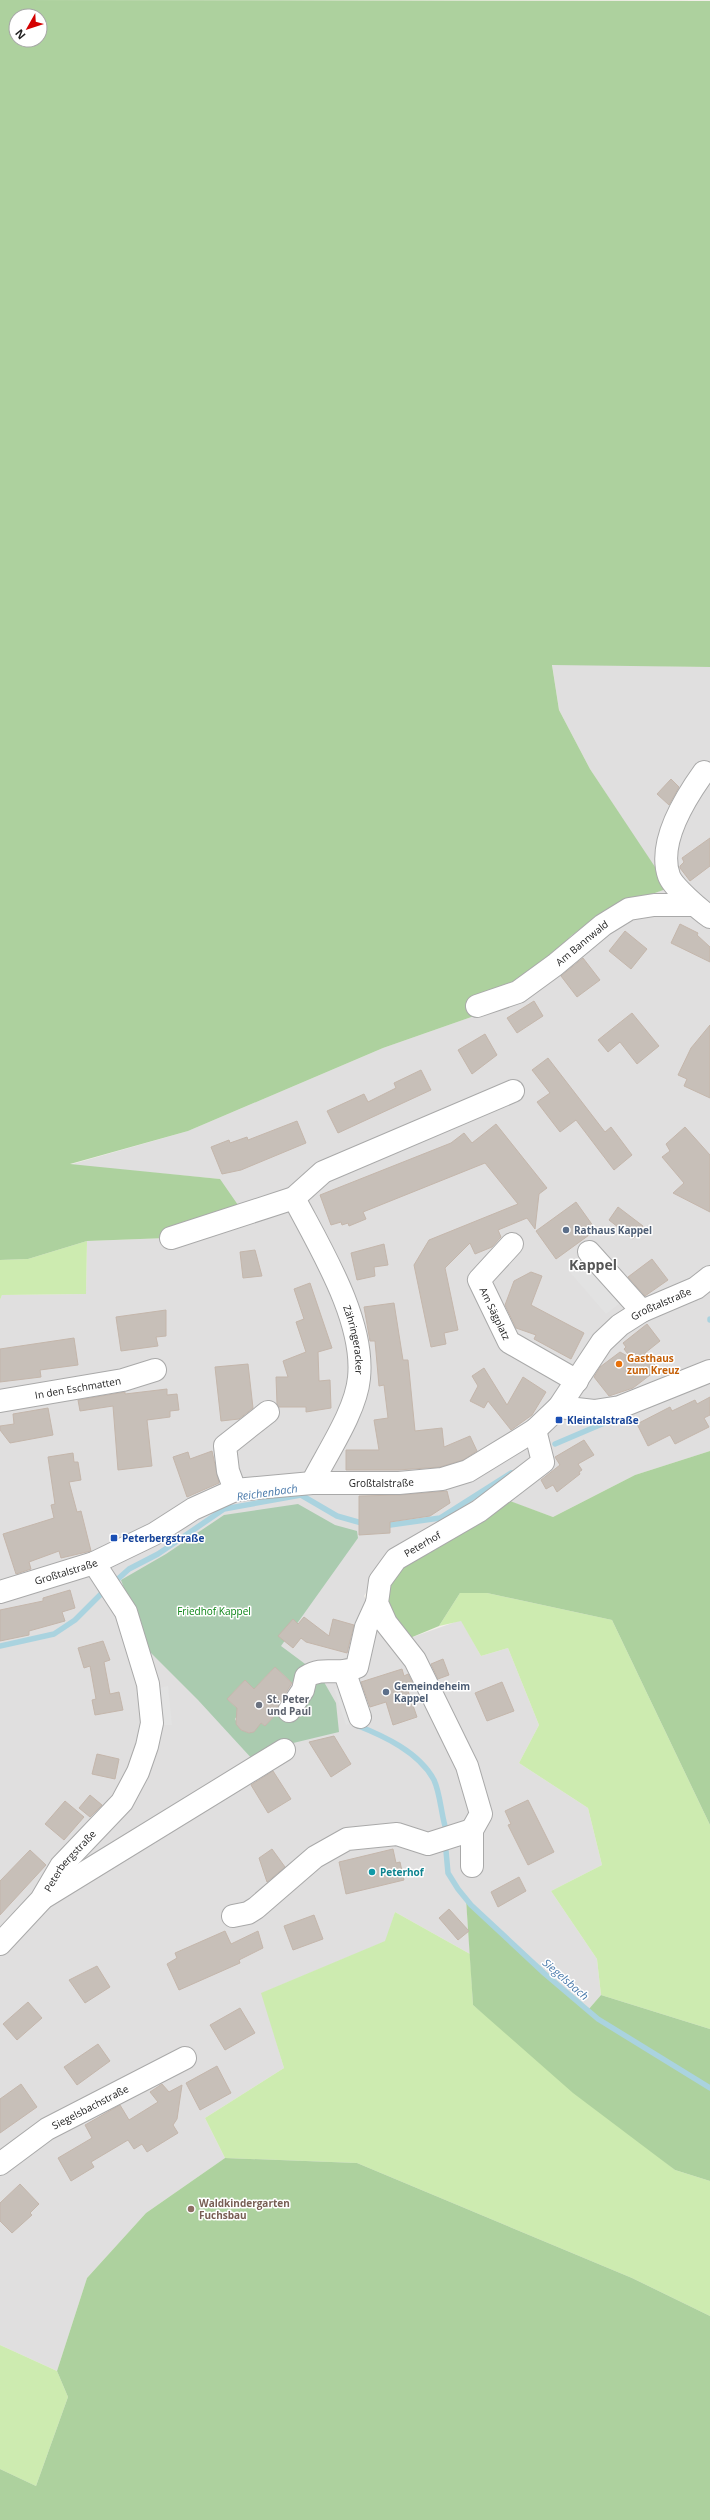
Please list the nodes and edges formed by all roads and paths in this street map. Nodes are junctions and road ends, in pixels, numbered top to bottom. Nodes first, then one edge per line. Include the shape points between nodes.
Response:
1 (704, 772) dead end
2 (702, 911) edge
3 (477, 1006) dead end
4 (513, 1091) dead end
5 (294, 1198) junction
6 (171, 1238) dead end
7 (512, 1244) dead end
8 (590, 1252) dead end
9 (710, 1277) edge
10 (642, 1311) junction
11 (155, 1370) dead end
12 (710, 1371) edge
13 (577, 1380) junction
14 (0, 1401) edge
15 (559, 1408) junction
16 (268, 1412) dead end
17 (538, 1441) junction
18 (312, 1483) junction
19 (235, 1490) junction
20 (104, 1577) junction
21 (0, 1592) edge
22 (377, 1603) junction
23 (345, 1673) junction
24 (289, 1711) dead end
25 (360, 1717) dead end
26 (284, 1750) dead end
27 (472, 1830) junction
28 (472, 1866) dead end
29 (41, 1900) junction
30 (233, 1916) dead end
31 (0, 1944) edge
32 (185, 2058) dead end
33 (0, 2164) edge

1 - 2 street, Am Bannwald via 691,790 672,826 667,859 669,877
2 - 3 street, Am Bannwald via 654,905 629,909 604,925 518,992
4 - 5 street via 324,1172
5 - 6 street
5 - 18 street, Zähringeracker via 335,1277 359,1344 360,1378 355,1396
7 - 13 street, Am Sägplatz via 479,1280 505,1335 509,1342
8 - 10 street
9 - 10 street, Großtalstraße via 696,1288
10 - 13 street, Großtalstraße via 620,1325 602,1342
11 - 14 street, In den Eschmatten via 123,1380
12 - 15 street via 620,1407 594,1411
13 - 15 street, Großtalstraße
15 - 17 street, Großtalstraße
16 - 19 street via 225,1446 228,1471
17 - 18 street, Großtalstraße via 468,1471 442,1478 399,1483
17 - 22 street, Peterhof via 543,1462 479,1511 396,1559 380,1581
18 - 19 street, Großtalstraße
19 - 20 street, Großtalstraße via 193,1509 154,1534
20 - 21 street, Großtalstraße
20 - 29 street, Peterbergstraße via 126,1612 148,1684 152,1723 138,1772 122,1802 61,1866
22 - 23 street via 366,1627 357,1666
22 - 27 street via 386,1623 415,1660 467,1766 481,1814
23 - 24 street via 313,1672 306,1677 303,1690
23 - 25 street
26 - 29 street, Peterbergstraße
27 - 28 street
27 - 30 street via 428,1844 397,1834 347,1839 315,1857 256,1908 248,1913
29 - 31 street, Peterbergstraße
32 - 33 street, Siegelsbachstraße via 47,2129

